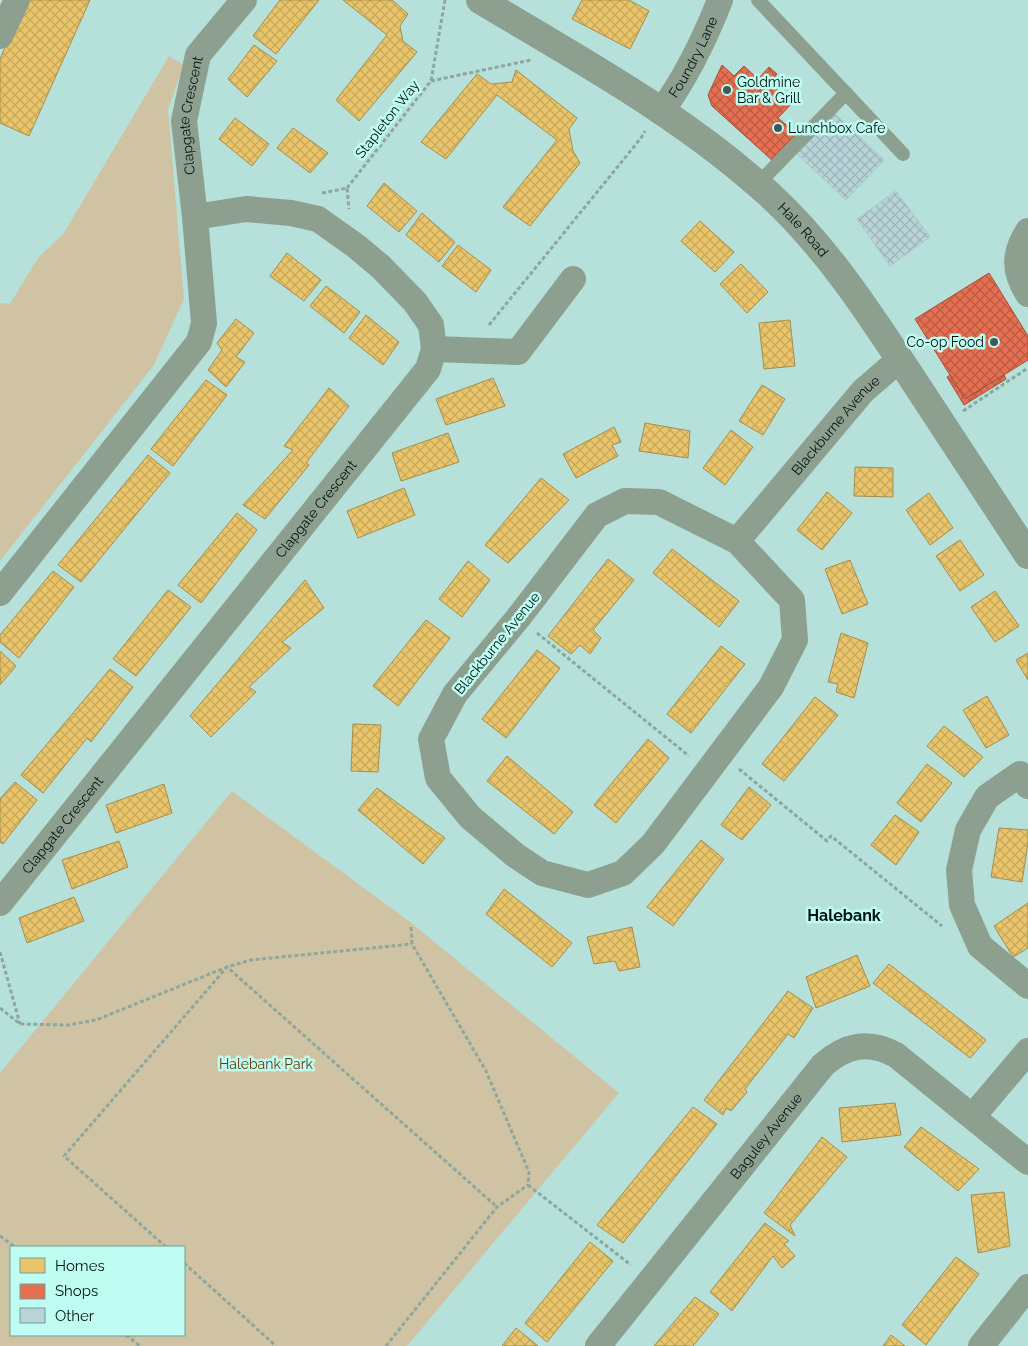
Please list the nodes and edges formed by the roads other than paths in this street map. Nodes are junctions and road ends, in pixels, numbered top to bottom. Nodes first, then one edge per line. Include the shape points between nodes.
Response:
1 (17, 0) edge
2 (244, 0) edge
3 (480, 0) edge
4 (720, 0) edge
5 (758, 0) edge
6 (0, 36) edge
7 (846, 93) junction
8 (659, 110) junction
9 (903, 154) dead end
10 (758, 184) junction
11 (196, 217) junction
12 (1028, 232) edge
13 (573, 279) dead end
14 (1028, 294) edge
15 (434, 349) junction
16 (900, 359) junction
17 (737, 541) junction
18 (1028, 555) edge
19 (0, 593) edge
20 (1028, 786) edge
21 (0, 903) edge
22 (1028, 986) edge
23 (1028, 1051) edge
24 (973, 1116) junction
25 (1028, 1162) edge
26 (1028, 1287) edge
27 (598, 1346) edge
28 (981, 1346) edge

1 - 6 street
2 - 11 street, Clapgate Crescent via 198,55 184,122
3 - 8 street, Hale Road
4 - 8 street, Foundry Lane via 681,84
5 - 7 lane
7 - 9 lane
7 - 10 lane
8 - 10 street, Hale Road via 702,139
10 - 16 street, Hale Road via 828,256
11 - 15 street, Clapgate Crescent via 246,209 318,219 381,267 416,302 431,325
11 - 19 street, Clapgate Crescent via 204,323 199,342
12 - 14 street via 1016,265 1017,274
13 - 15 street via 518,352
15 - 21 street, Clapgate Crescent via 428,369
16 - 17 street, Blackburne Avenue via 862,391
16 - 18 street, Hale Road
17 - 17 street, Blackburne Avenue via 792,600 796,640 771,687 653,844 623,873 588,884 542,873 470,817 438,778 431,739 455,694 597,515 625,501 659,502
20 - 22 street via 1020,774 987,797 968,830 959,870 962,904 980,946
23 - 24 street
24 - 25 street, Baguley Avenue
24 - 27 street, Baguley Avenue via 884,1049 871,1046 845,1050 834,1056 823,1065
26 - 28 street

